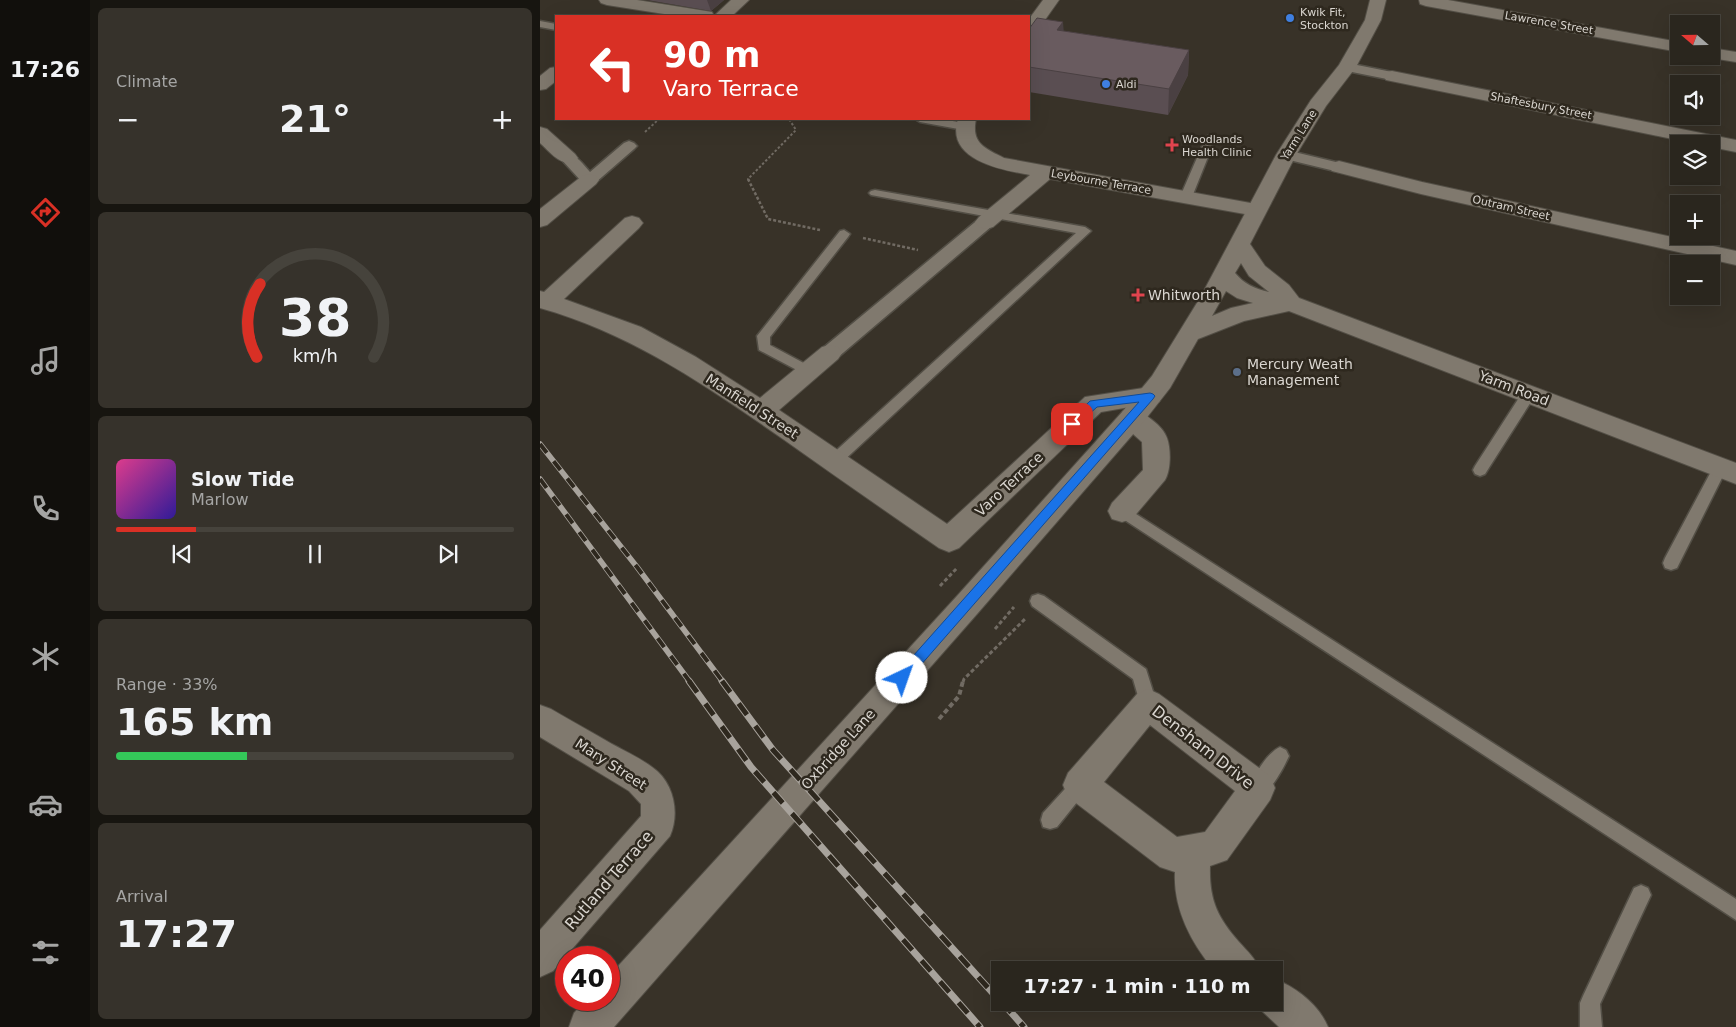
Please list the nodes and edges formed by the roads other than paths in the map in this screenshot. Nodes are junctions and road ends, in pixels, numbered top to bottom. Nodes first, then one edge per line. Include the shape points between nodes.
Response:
1 (607, 0) edge
2 (741, 0) edge
3 (1051, 0) edge
4 (1378, 0) edge
5 (1423, 0) edge
6 (700, 15) edge
7 (723, 15) edge
8 (540, 24) edge
9 (555, 27) edge
10 (1030, 29) edge
11 (1670, 45) edge
12 (1720, 55) edge
13 (1736, 58) edge
14 (540, 65) edge
15 (1347, 67) junction
16 (555, 68) edge
17 (555, 73) edge
18 (1392, 76) joint
19 (540, 84) edge
20 (931, 120) edge
21 (965, 123) edge
22 (540, 133) edge
23 (1211, 137) dead end
24 (629, 146) dead end
25 (1736, 146) edge
26 (1286, 155) junction
27 (568, 158) joint
28 (1339, 166) joint
29 (1046, 172) junction
30 (589, 180) junction
31 (875, 193) dead end
32 (1186, 197) junction
33 (1256, 210) junction
34 (990, 219) junction
35 (540, 220) edge
36 (632, 223) dead end
37 (844, 234) road end
38 (1239, 243) junction
39 (1736, 258) edge
40 (1224, 274) junction
41 (543, 301) edge
42 (1291, 303) junction
43 (1191, 333) junction
44 (830, 353) joint
45 (808, 371) junction
46 (1529, 394) junction
47 (1141, 407) junction
48 (761, 411) junction
49 (834, 461) junction
50 (1480, 470) dead end
51 (1728, 471) edge
52 (1122, 511) joint
53 (949, 540) joint
54 (1671, 563) dead end
55 (1035, 606) road end
56 (1148, 704) junction
57 (540, 720) edge
58 (1280, 756) dead end
59 (1080, 785) junction
60 (1258, 788) junction
61 (1050, 820) dead end
62 (658, 824) joint
63 (1194, 851) junction
64 (1641, 895) dead end
65 (1736, 910) edge
66 (540, 958) edge
67 (1232, 961) edge
68 (1283, 1005) edge
69 (588, 1027) edge
70 (1309, 1027) edge
71 (1591, 1027) edge

1 - 6 street
2 - 7 street
3 - 10 street
4 - 15 street, Yarm Lane via 1373,20
5 - 11 street, Lawrence Street
8 - 9 lane
12 - 13 street
14 - 16 street
15 - 18 street, Shaftesbury Street
15 - 26 street, Yarm Lane via 1318,104
17 - 19 street
18 - 25 street, Shaftesbury Street
20 - 21 lane
21 - 29 street, Leybourne Terrace via 967,141 978,153 998,162
22 - 27 street
23 - 32 lane
24 - 30 street
26 - 28 street, Outram Street
26 - 33 street, Yarm Lane
27 - 30 street
28 - 39 street, Outram Street via 1421,188
29 - 32 street, Leybourne Terrace
29 - 34 street
30 - 35 street
31 - 34 lane
32 - 33 street, Leybourne Terrace
33 - 38 street, Yarm Lane
34 - 44 street
34 - 49 lane via 1085,231
36 - 41 street
37 - 45 lane via 763,336 764,346
38 - 40 street, Yarm Lane
38 - 42 street, Yarm Road via 1257,271 1281,290
40 - 42 street, Yarm Road via 1232,286 1250,296
40 - 43 street, Oxbridge Lane
41 - 48 street, Manfield Street via 632,333 687,363
42 - 43 street via 1238,314
42 - 46 street, Yarm Road
43 - 47 street, Oxbridge Lane via 1161,382
44 - 45 street
45 - 48 street
46 - 50 lane
46 - 51 street, Yarm Road
47 - 52 street via 1155,439 1156,473
47 - 53 street, Varo Terrace via 1094,404
47 - 69 street, Oxbridge Lane
48 - 49 street, Manfield Street
49 - 53 street, Manfield Street
51 - 54 lane
52 - 65 lane
55 - 56 lane via 1140,674
56 - 59 street, Densham Drive
56 - 60 street, Densham Drive
57 - 62 street, Mary Street via 641,779 654,792 659,810
58 - 60 lane
59 - 61 lane
59 - 63 street, Densham Drive via 1172,855
60 - 63 street, Densham Drive via 1215,848
62 - 66 street, Rutland Terrace
63 - 67 street via 1193,895 1206,930
64 - 71 lane via 1590,1003
68 - 70 street

